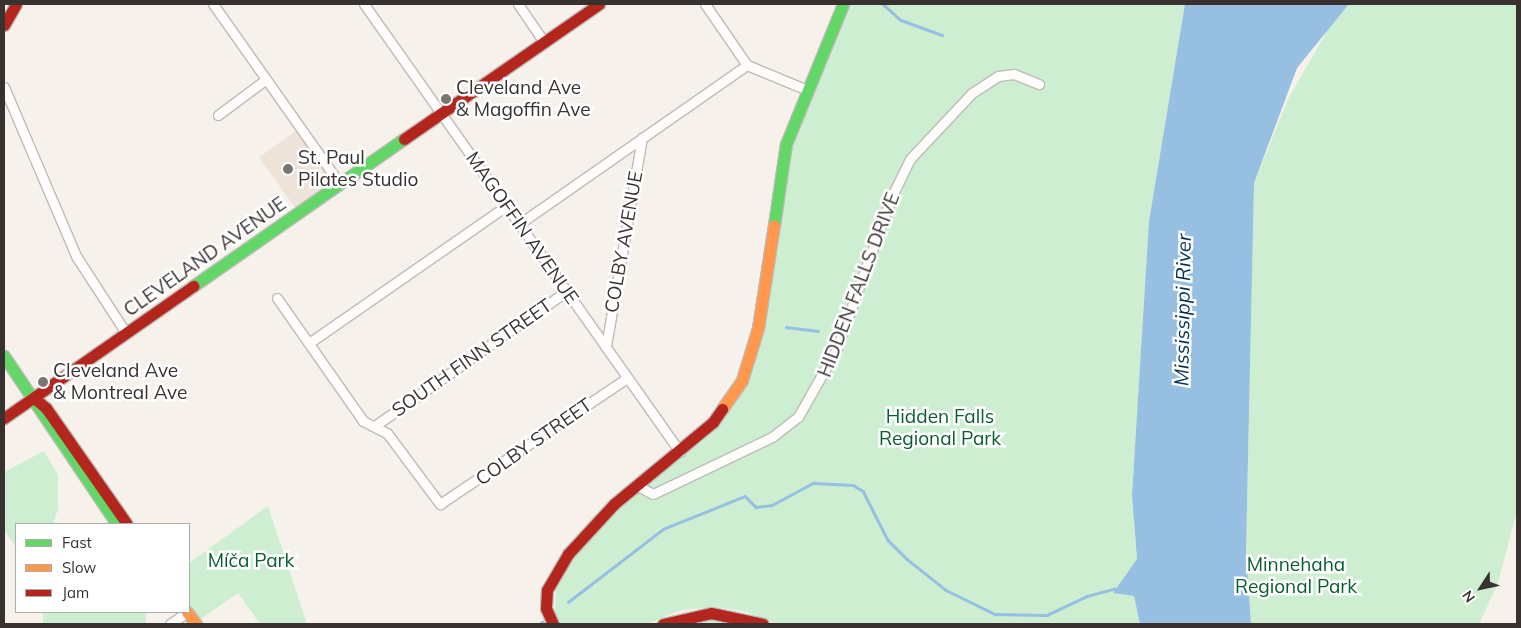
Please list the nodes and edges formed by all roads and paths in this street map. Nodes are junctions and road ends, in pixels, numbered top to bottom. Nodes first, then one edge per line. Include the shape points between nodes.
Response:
1 (16, 4) edge
2 (212, 4) edge
3 (364, 4) edge
4 (518, 4) edge
5 (599, 4) edge
6 (705, 4) edge
7 (843, 4) edge
8 (4, 25) edge
9 (544, 42) junction
10 (747, 65) junction
11 (265, 80) junction
12 (1039, 84) dead end
13 (4, 87) edge
14 (805, 89) junction
15 (441, 114) junction
16 (218, 115) dead end
17 (642, 138) junction
18 (340, 184) junction
19 (506, 206) junction
20 (519, 224) junction
21 (567, 292) junction
22 (278, 298) dead end
23 (126, 333) junction
24 (309, 343) junction
25 (606, 346) junction
26 (4, 356) edge
27 (627, 378) junction
28 (33, 397) junction
29 (4, 418) edge
30 (376, 425) junction
31 (680, 452) junction
32 (636, 485) junction
33 (116, 523) edge
34 (126, 523) edge
35 (184, 615) edge
36 (170, 624) edge
37 (196, 624) edge
38 (553, 624) edge
39 (663, 624) edge
40 (763, 624) edge

1 - 8 street
2 - 11 street
3 - 15 street, MAGOFFIN AVENUE
4 - 9 street
5 - 9 street, CLEVELAND AVENUE
6 - 10 street
7 - 14 street
9 - 15 street, CLEVELAND AVENUE
10 - 14 street
10 - 17 street
11 - 16 street
11 - 18 street
12 - 32 street, HIDDEN FALLS DRIVE via 1014,74 998,76 972,93 910,159 891,198 837,348 798,417 772,437 652,494
13 - 23 street via 76,256
14 - 31 street via 781,166 753,352 725,408
15 - 18 street, CLEVELAND AVENUE
15 - 19 street, MAGOFFIN AVENUE
17 - 20 street
17 - 25 street, COLBY AVENUE
18 - 23 street, CLEVELAND AVENUE
19 - 20 street, MAGOFFIN AVENUE
19 - 24 street
20 - 21 street, MAGOFFIN AVENUE
21 - 25 street, MAGOFFIN AVENUE
21 - 30 street, SOUTH FINN STREET
22 - 24 street
23 - 28 street, CLEVELAND AVENUE
24 - 30 street via 363,421
25 - 27 street, MAGOFFIN AVENUE
26 - 28 street
27 - 30 street, COLBY STREET via 440,504 387,433
27 - 31 street, MAGOFFIN AVENUE
28 - 29 street, CLEVELAND AVENUE
28 - 33 street via 40,414
28 - 34 street via 46,408
31 - 32 street
32 - 38 street via 593,526 549,581 546,608
35 - 36 street
35 - 37 street
39 - 40 street via 711,613

